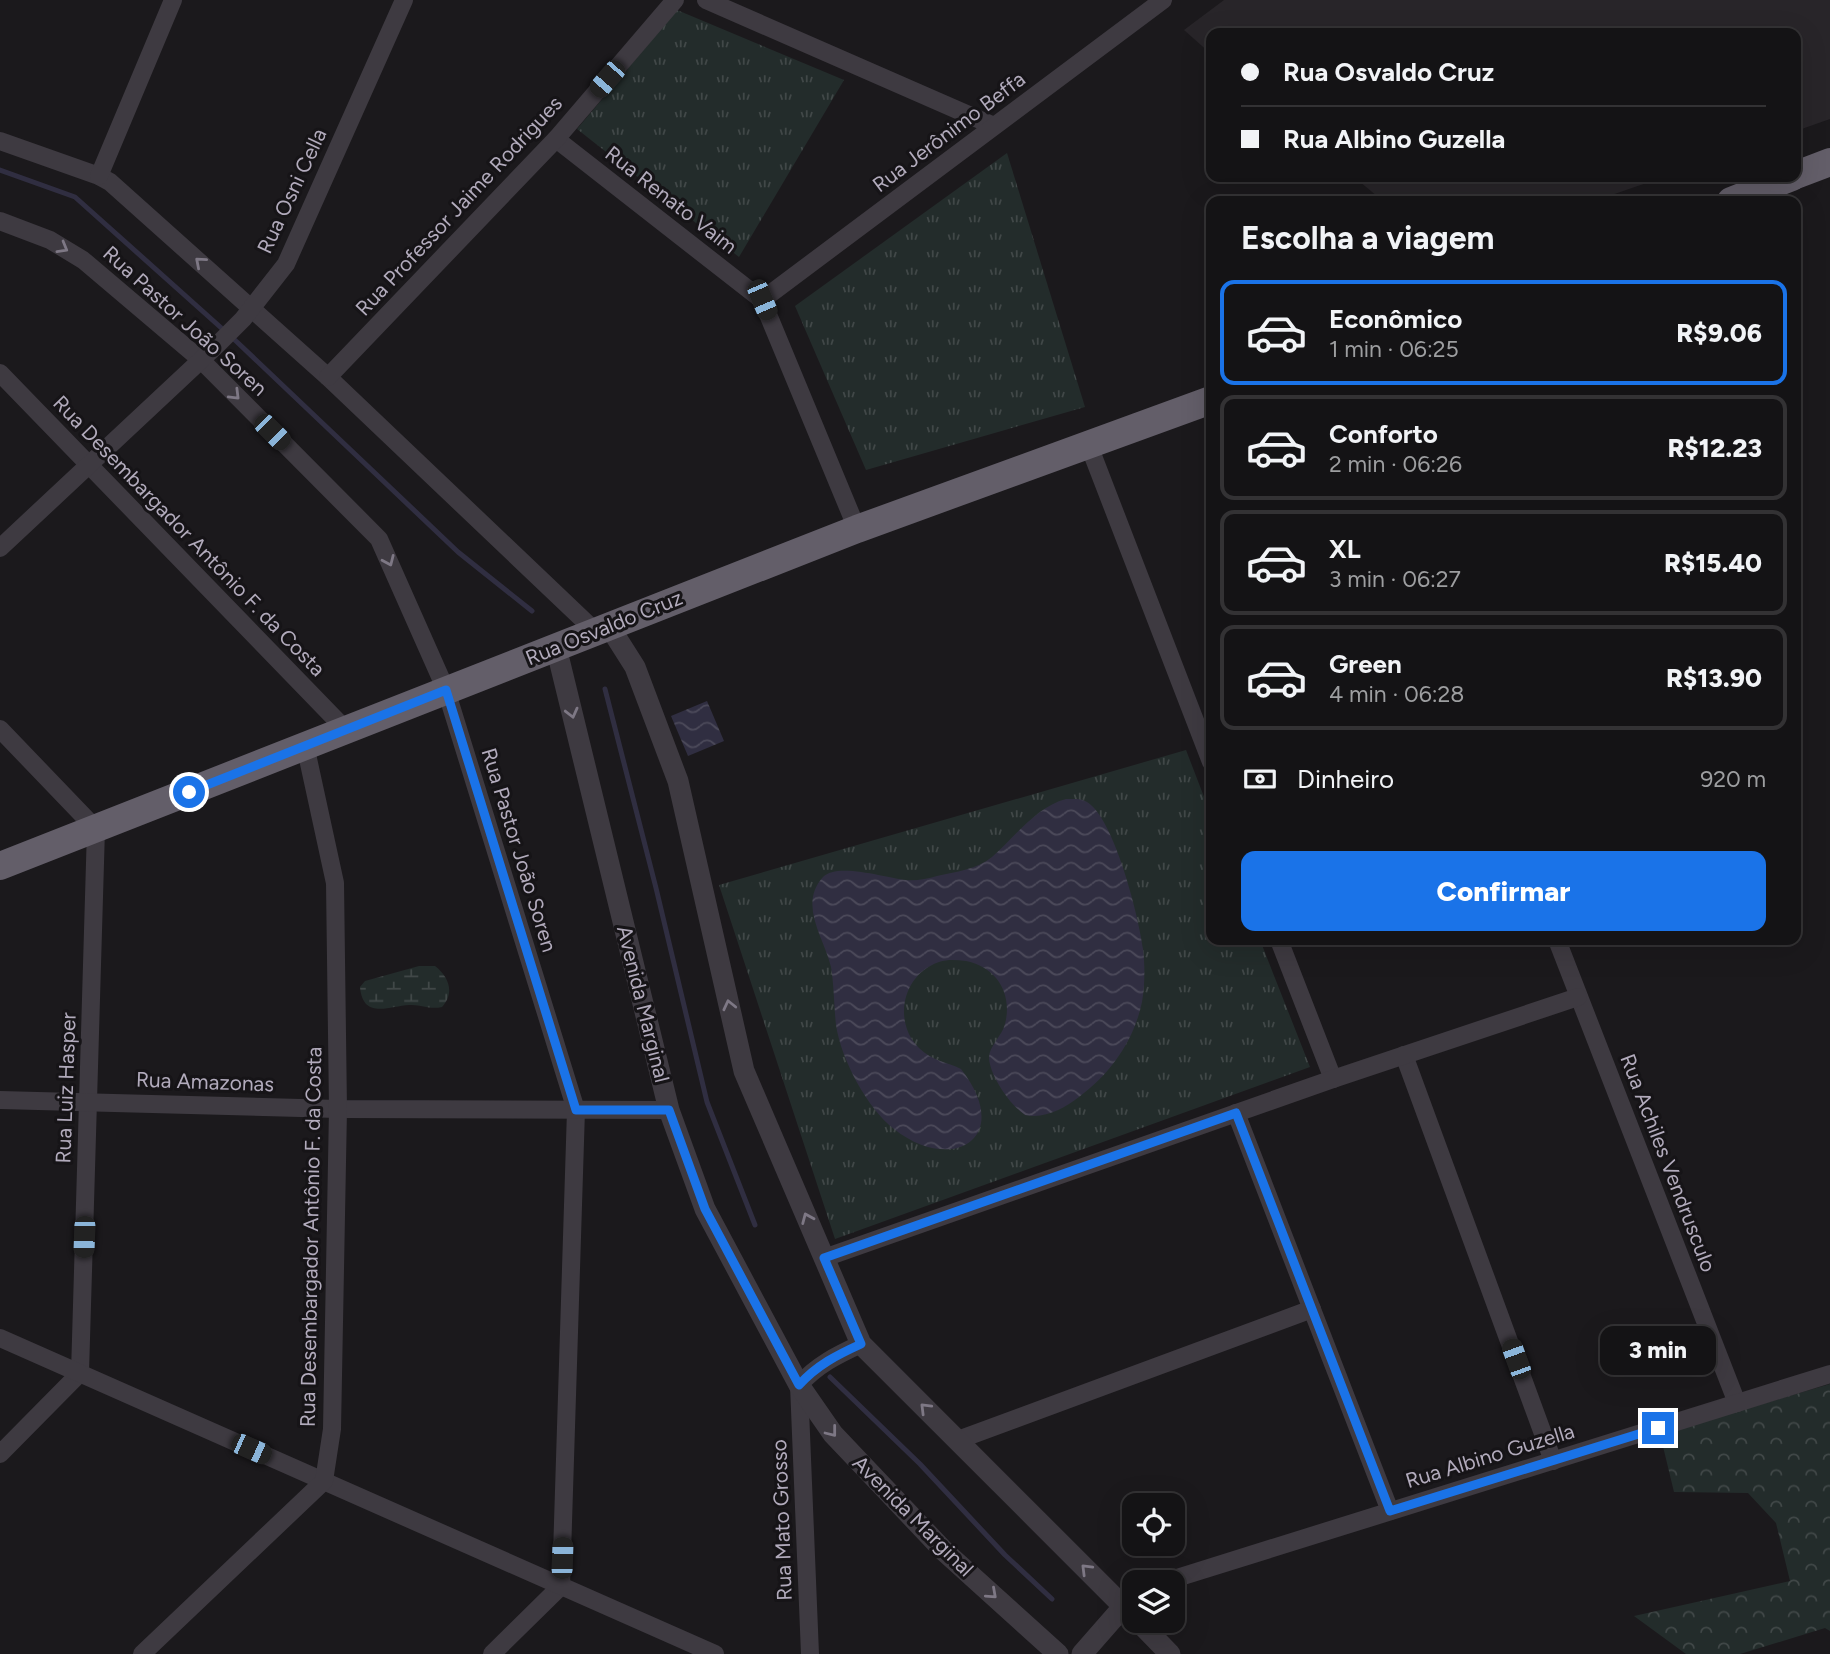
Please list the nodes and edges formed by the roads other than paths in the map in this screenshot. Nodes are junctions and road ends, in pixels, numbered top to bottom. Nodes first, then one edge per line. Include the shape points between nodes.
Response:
1 (173, 0) edge
2 (404, 0) edge
3 (676, 0) edge
4 (706, 0) edge
5 (1157, 1) edge
6 (994, 126) junction
7 (555, 139) junction
8 (0, 141) edge
9 (1828, 169) edge
10 (1801, 175) edge
11 (99, 176) junction
12 (1779, 182) edge
13 (1744, 196) edge
14 (0, 221) edge
15 (762, 300) junction
16 (247, 313) junction
17 (201, 360) junction
18 (0, 373) edge
19 (328, 377) junction
20 (1206, 402) edge
21 (1088, 443) junction
22 (88, 466) junction
23 (857, 529) junction
24 (0, 548) edge
25 (602, 629) junction
26 (556, 647) junction
27 (446, 690) junction
28 (0, 729) edge
29 (345, 729) junction
30 (305, 745) junction
31 (1206, 749) edge
32 (96, 829) junction
33 (0, 866) edge
34 (1281, 945) edge
35 (1559, 945) edge
36 (1578, 996) junction
37 (1404, 1055) junction
38 (1333, 1079) junction
39 (0, 1100) edge
40 (88, 1101) junction
41 (338, 1109) junction
42 (576, 1110) junction
43 (669, 1110) junction
44 (1236, 1113) junction
45 (824, 1258) junction
46 (1312, 1309) junction
47 (0, 1338) edge
48 (861, 1344) junction
49 (80, 1373) junction
50 (1830, 1374) edge
51 (799, 1385) junction
52 (1737, 1403) junction
53 (958, 1440) junction
54 (0, 1454) edge
55 (1553, 1461) junction
56 (324, 1481) junction
57 (1390, 1511) junction
58 (1185, 1575) edge
59 (561, 1586) junction
60 (1122, 1600) edge
61 (1122, 1619) edge
62 (1152, 1633) edge
63 (142, 1654) edge
64 (492, 1654) edge
65 (715, 1654) edge
66 (810, 1654) edge
67 (1058, 1654) edge
68 (1082, 1654) edge
69 (1170, 1654) edge

1 - 11 street
2 - 16 street, Rua Osni Cella via 286,264
3 - 7 street, Rua Professor Jaime Rodrigues
4 - 6 street
5 - 6 street, Rua Jerônimo Beffa
6 - 15 street, Rua Jerônimo Beffa
7 - 15 street, Rua Renato Vaim
7 - 19 street, Rua Professor Jaime Rodrigues
8 - 11 street
9 - 10 highway
16 -> 11 street
12 - 13 highway
14 -> 17 street, Rua Pastor João Soren via 50,240 83,260
15 - 23 street, Rua Renato Vaim
16 - 17 street, Rua Osni Cella
16 - 19 street
17 - 22 street, Rua Osni Cella
17 -> 27 street, Rua Pastor João Soren via 379,539
18 - 22 street, Rua Desembargador Antônio F. da Costa
19 - 25 street
20 - 21 highway, Rua Osvaldo Cruz
21 - 23 highway, Rua Osvaldo Cruz
21 - 31 street
22 - 24 street, Rua Osni Cella
22 - 29 street, Rua Desembargador Antônio F. da Costa
23 - 25 highway, Rua Osvaldo Cruz
25 - 26 highway, Rua Osvaldo Cruz
45 -> 25 street via 744,1071 678,781 635,667
26 - 27 highway, Rua Osvaldo Cruz
26 -> 43 street, Avenida Marginal
27 - 29 highway, Rua Osvaldo Cruz
27 - 42 street, Rua Pastor João Soren
28 - 32 street
29 - 30 highway, Rua Osvaldo Cruz
30 - 32 highway, Rua Osvaldo Cruz
30 - 41 street, Rua Desembargador Antônio F. da Costa via 335,883
32 - 33 highway, Rua Osvaldo Cruz
32 - 40 street, Rua Luiz Hasper
34 - 38 street
35 - 36 street, Rua Achiles Vendrusculo
36 - 37 street
36 - 52 street, Rua Achiles Vendrusculo
37 - 38 street
37 - 55 street
38 - 44 street
39 - 40 street, Rua Amazonas
40 - 41 street, Rua Amazonas
40 - 49 street, Rua Luiz Hasper
41 - 42 street, Rua Amazonas
41 - 56 street, Rua Desembargador Antônio F. da Costa via 332,1429
42 - 43 street, Rua Amazonas
42 - 59 street, Rua Pastor João Soren
43 - 51 street, Avenida Marginal via 705,1209
44 - 45 street
44 - 46 street
45 - 48 street
46 - 53 street
46 - 57 street
47 - 49 street
48 - 51 street via 812,1370
53 -> 48 street
49 - 54 street
49 - 56 street
50 - 52 street, Rua Albino Guzella
51 - 66 street, Rua Mato Grosso
51 -> 67 street, Avenida Marginal via 833,1434 944,1551
52 - 55 street, Rua Albino Guzella
60 -> 53 street
55 - 57 street, Rua Albino Guzella
56 - 59 street
56 - 63 street
57 - 58 street, Rua Albino Guzella
59 - 64 street
59 - 65 street
61 - 68 street
62 - 69 street

